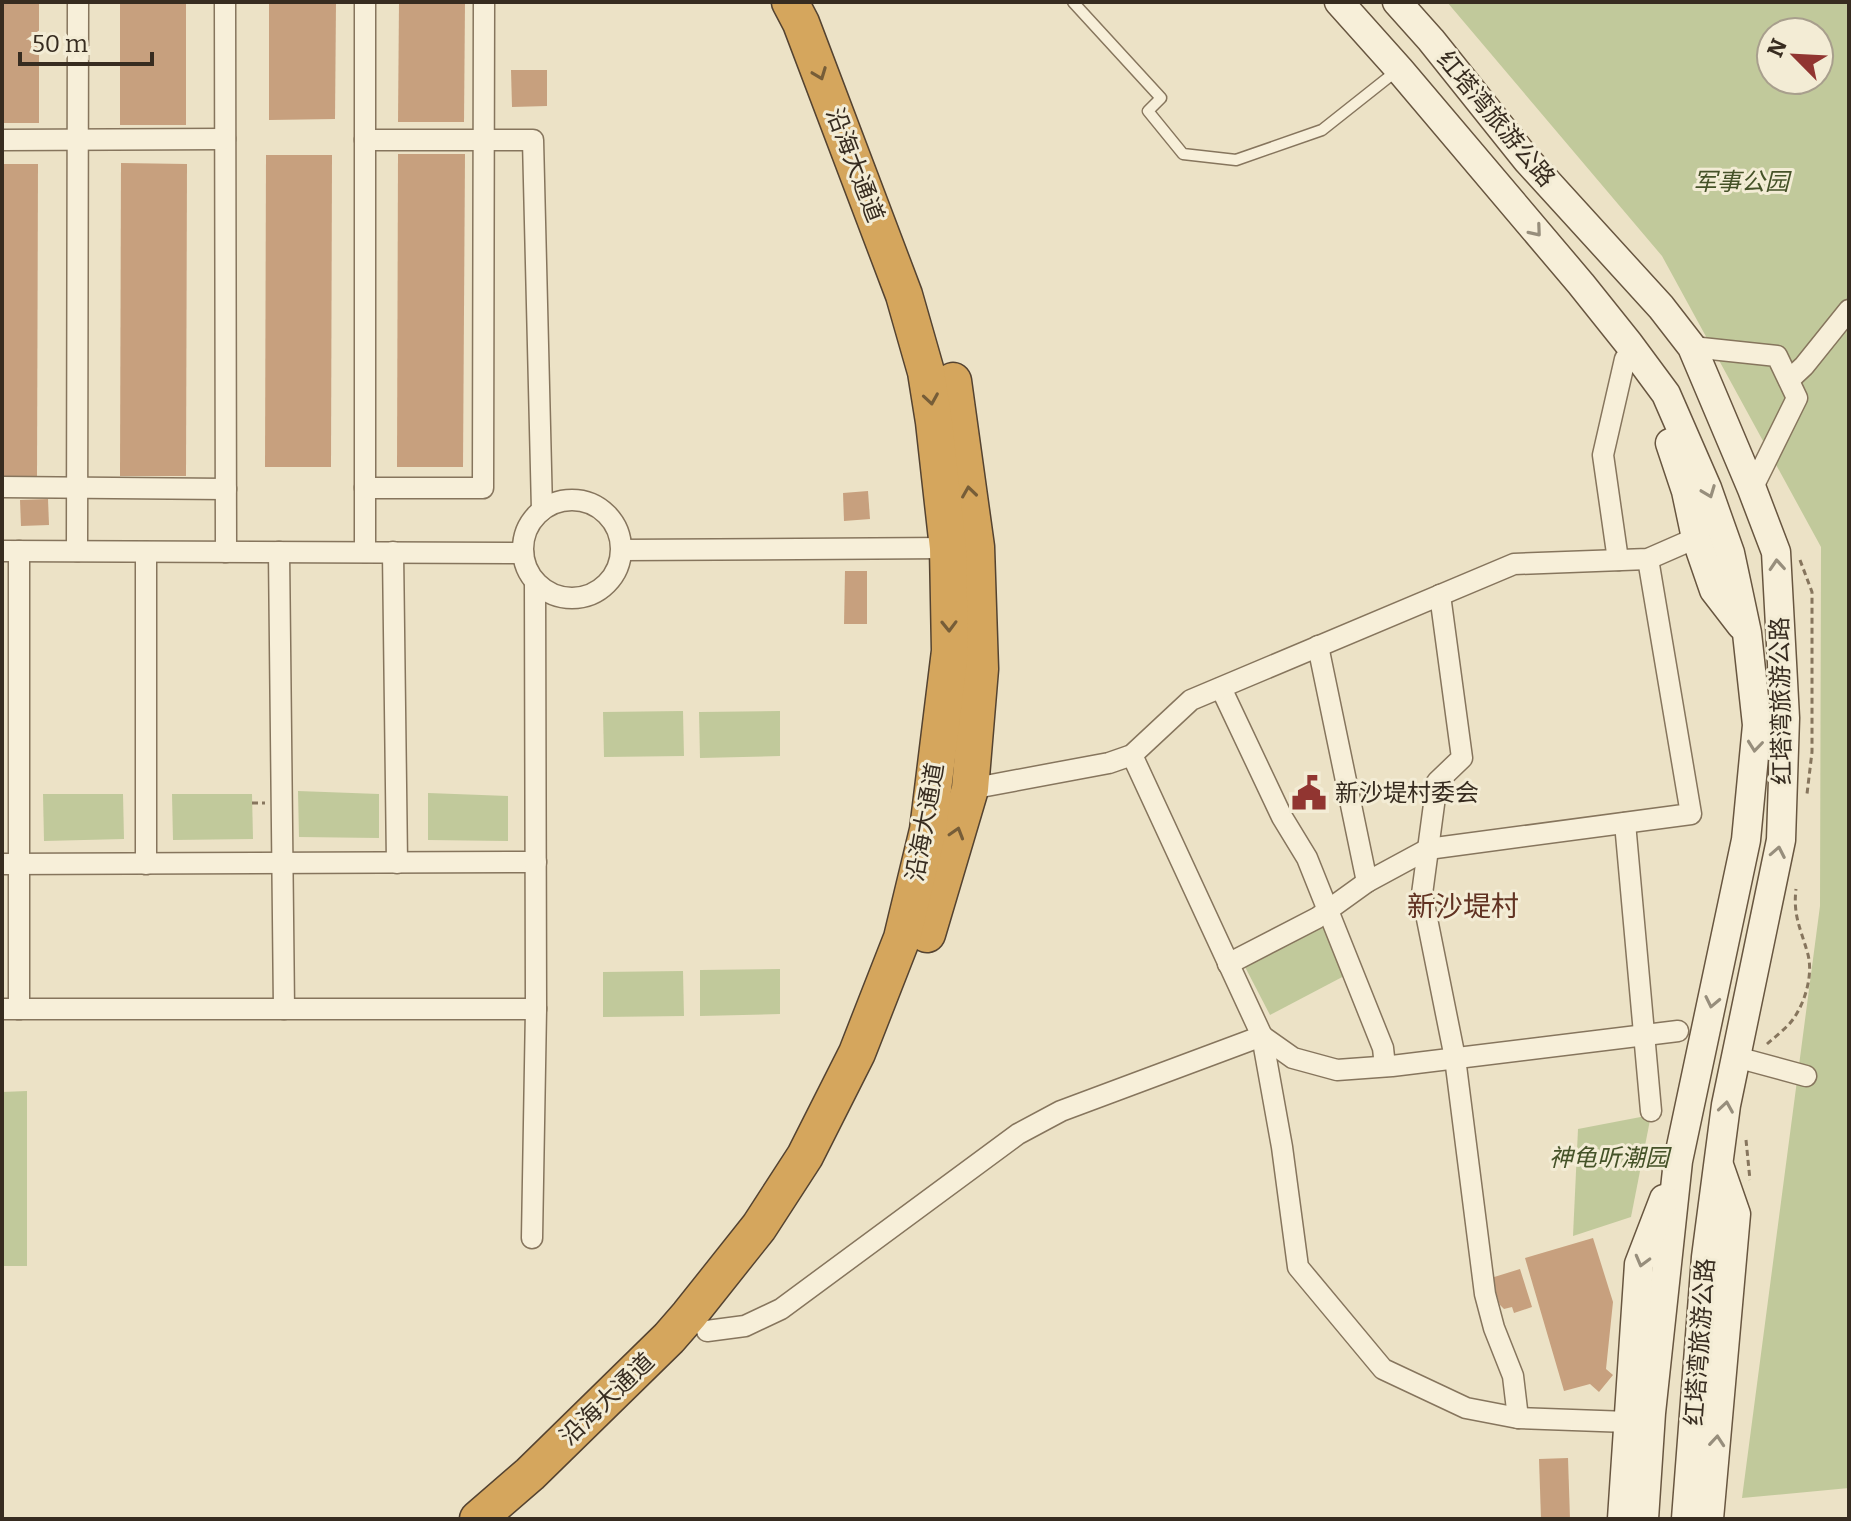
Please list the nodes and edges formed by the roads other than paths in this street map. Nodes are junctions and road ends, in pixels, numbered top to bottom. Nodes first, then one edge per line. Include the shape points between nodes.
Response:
1 (78, 2) edge
2 (225, 2) edge
3 (365, 2) edge
4 (484, 2) edge
5 (790, 2) edge
6 (818, 2) edge
7 (1073, 2) edge
8 (1339, 2) edge
9 (1397, 2) edge
10 (1431, 40) junction
11 (1399, 69) junction
12 (225, 139) junction
13 (2, 140) edge
14 (77, 140) junction
15 (365, 140) junction
16 (484, 140) junction
17 (1527, 160) junction
18 (1581, 284) junction
19 (1849, 310) edge
20 (1692, 347) junction
21 (1625, 359) junction
22 (1789, 380) junction
23 (1738, 458) junction
24 (2, 487) edge
25 (77, 488) junction
26 (365, 488) junction
27 (226, 489) junction
28 (1752, 489) junction
29 (542, 510) junction
30 (1696, 538) junction
31 (962, 547) junction
32 (622, 550) junction
33 (10, 551) edge
34 (77, 551) junction
35 (146, 552) junction
36 (226, 552) junction
37 (279, 552) junction
38 (365, 552) junction
39 (393, 552) junction
40 (523, 553) junction
41 (1648, 559) junction
42 (1618, 560) junction
43 (535, 582) junction
44 (1440, 595) junction
45 (1747, 633) junction
46 (1318, 646) junction
47 (1221, 688) junction
48 (1132, 755) junction
49 (970, 789) junction
50 (1625, 823) junction
51 (1428, 849) junction
52 (536, 862) junction
53 (283, 863) junction
54 (397, 863) junction
55 (10, 864) edge
56 (146, 864) junction
57 (1367, 882) junction
58 (927, 888) junction
59 (1328, 909) junction
60 (1228, 964) junction
61 (10, 1009) edge
62 (284, 1009) junction
63 (536, 1009) junction
64 (1678, 1031) dead end
65 (1262, 1036) junction
66 (1644, 1036) junction
67 (1736, 1057) junction
68 (1455, 1058) junction
69 (1385, 1066) junction
70 (1806, 1076) dead end
71 (1651, 1111) dead end
72 (1678, 1161) junction
73 (1718, 1162) junction
74 (532, 1238) dead end
75 (707, 1331) junction
76 (1518, 1418) junction
77 (1628, 1422) junction
78 (478, 1519) edge
79 (510, 1519) edge
80 (1622, 1519) edge
81 (1644, 1519) edge
82 (1686, 1519) edge
83 (1709, 1519) edge

1 - 14 street
2 - 12 street
3 - 15 street
4 - 16 street
5 -> 31 highway, 沿海大通道 via 904,295
31 -> 6 highway, 沿海大通道 via 951,369 894,198
7 - 11 lane via 1161,98 1148,111 1183,154 1236,160 1322,130
8 - 11 main road
9 - 10 main road, 红塔湾旅游公路
10 - 11 main road
10 - 17 main road, 红塔湾旅游公路
11 - 17 main road via 1521,199 1533,197 1537,187
11 -> 18 main road
12 - 14 street
12 - 27 street
13 - 14 street
14 - 25 street
15 - 16 street
15 - 26 street
16 - 26 street via 483,488
16 - 29 street via 533,140
17 - 20 main road, 红塔湾旅游公路
18 - 21 main road via 1592,313
18 - 23 main road via 1591,261 1612,269 1685,371 1722,445
18 -> 45 main road via 1666,394 1730,553
19 - 22 street
20 - 22 street via 1777,356
20 - 23 main road, 红塔湾旅游公路
21 - 30 main road via 1657,405
21 - 42 street via 1603,455
22 - 28 street via 1797,398
23 - 28 main road, 红塔湾旅游公路
24 - 25 street
25 - 27 street
25 - 34 street
26 - 38 street
27 - 36 street
67 -> 28 main road, 红塔湾旅游公路 via 1781,840 1785,718 1776,552
29 - 32 street via 571,500 587,502 612,520
29 - 40 street via 531,522
30 - 41 street
30 - 45 main road via 1714,590
31 - 32 street
31 - 49 highway, 沿海大通道 via 980,669
31 -> 58 highway, 沿海大通道 via 928,830
32 - 43 street via 610,581 581,598 549,593
33 - 34 street
33 - 55 street
34 - 35 street
35 - 36 street
35 - 56 street
36 - 37 street
37 - 38 street
37 - 53 street
38 - 39 street
39 - 40 street
39 - 54 street
40 - 43 street
41 - 42 street
41 - 50 street via 1691,814
42 - 44 street via 1514,564
43 - 52 street
44 - 46 street
44 - 51 street via 1462,758 1437,782
45 -> 72 main road via 1757,725 1746,840
46 - 47 street
46 - 57 street
47 - 48 street via 1191,700
47 - 59 street
48 - 49 street
48 - 60 street
58 -> 49 highway, 沿海大通道
50 - 51 street
50 - 66 street
51 - 57 street
51 - 68 street via 1422,894
52 - 54 street
52 - 63 street
53 - 54 street
53 - 56 street
53 - 62 street
55 - 56 street
55 - 61 street
57 - 59 street
58 - 75 highway, 沿海大通道 via 923,947 873,1067 822,1168
58 - 78 highway, 沿海大通道 via 857,1053 805,1156 759,1227 669,1338
59 - 60 street
59 - 69 street via 1383,1048
60 - 65 street
61 - 62 street
62 - 63 street
63 - 74 street
64 - 66 street
65 - 69 street via 1293,1058 1337,1070
65 - 75 street via 1061,1111 1018,1134 781,1309 745,1326
65 - 76 street via 1298,1267 1383,1369 1466,1408
66 - 68 street
66 - 71 street
67 - 70 street
73 -> 67 main road, 红塔湾旅游公路
68 - 69 street
68 - 76 street via 1485,1294 1513,1376
72 -> 77 main road via 1639,1264
72 - 81 main road
73 - 82 main road, 红塔湾旅游公路
83 -> 73 main road via 1736,1214
75 - 79 highway, 沿海大通道
76 - 77 street
77 - 80 main road

